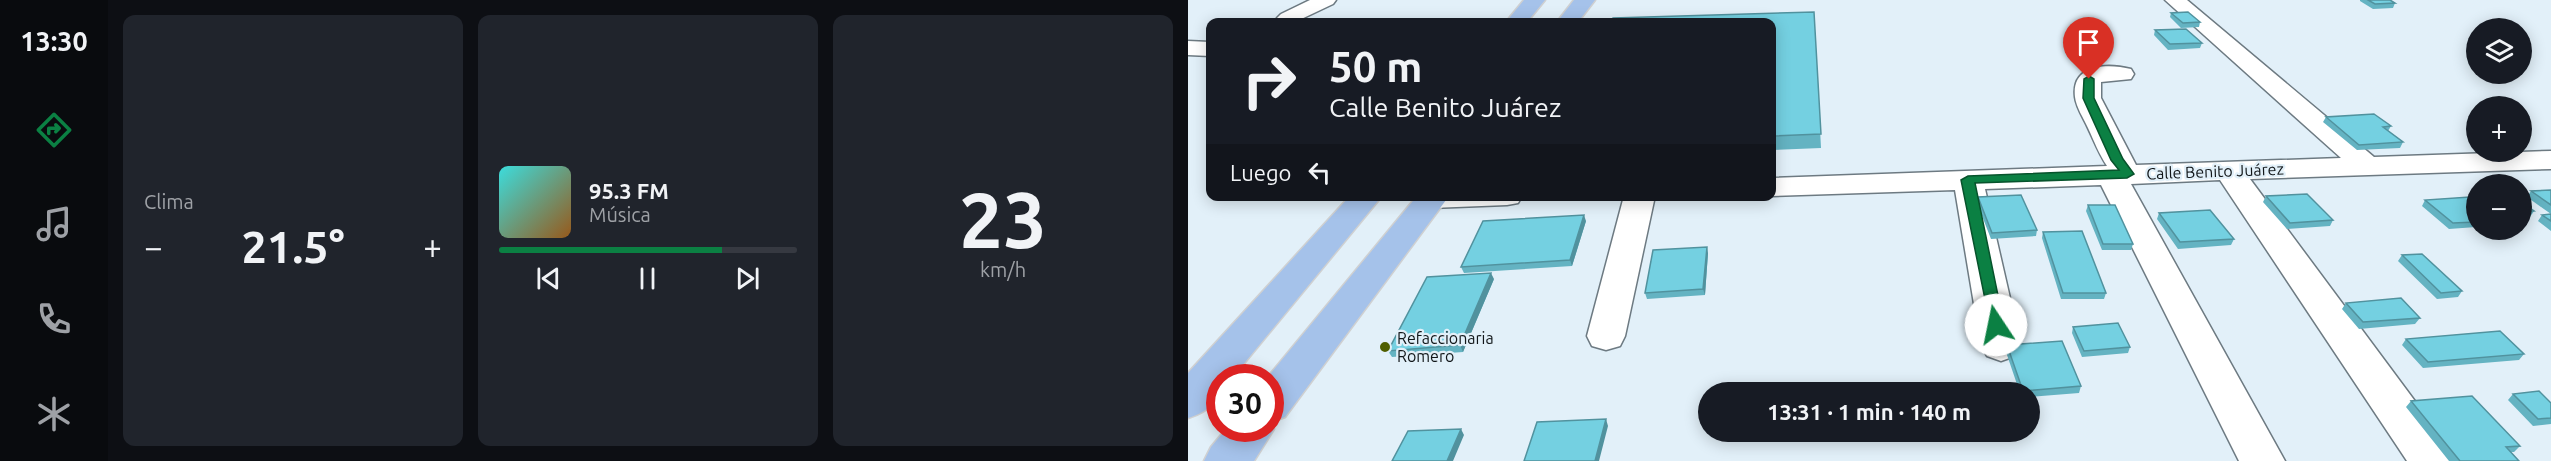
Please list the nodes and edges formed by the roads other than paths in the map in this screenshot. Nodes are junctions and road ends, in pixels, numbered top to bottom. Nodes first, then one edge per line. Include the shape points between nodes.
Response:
1 (1326, 0) edge
2 (1535, 0) edge
3 (1584, 0) edge
4 (2175, 0) edge
5 (1288, 18) dead end
6 (1519, 18) edge
7 (1570, 18) edge
8 (1188, 48) edge
9 (1206, 49) edge
10 (2122, 74) dead end
11 (2551, 160) edge
12 (2367, 166) junction
13 (2229, 171) junction
14 (2119, 174) junction
15 (1968, 180) junction
16 (1776, 187) edge
17 (1363, 201) edge
18 (1430, 201) edge
19 (1639, 201) edge
20 (1606, 336) dead end
21 (2001, 346) dead end
22 (1284, 387) edge
23 (1188, 401) edge
24 (1242, 442) edge
25 (1227, 461) edge
26 (2262, 461) edge
27 (2433, 461) edge

1 - 5 street
2 - 6 main road
3 - 7 main road
4 - 12 street
8 - 9 street
10 - 14 street via 2089,79 2088,98 2117,160
11 - 12 street, Calle Benito Juárez
12 - 13 street, Calle Benito Juárez
13 - 14 street, Calle Benito Juárez
13 - 27 street
14 - 15 street, Calle Benito Juárez
14 - 26 street
15 - 16 street, Calle Benito Juárez
15 - 21 street
17 - 23 main road
18 - 22 main road
19 - 20 street
24 - 25 main road

